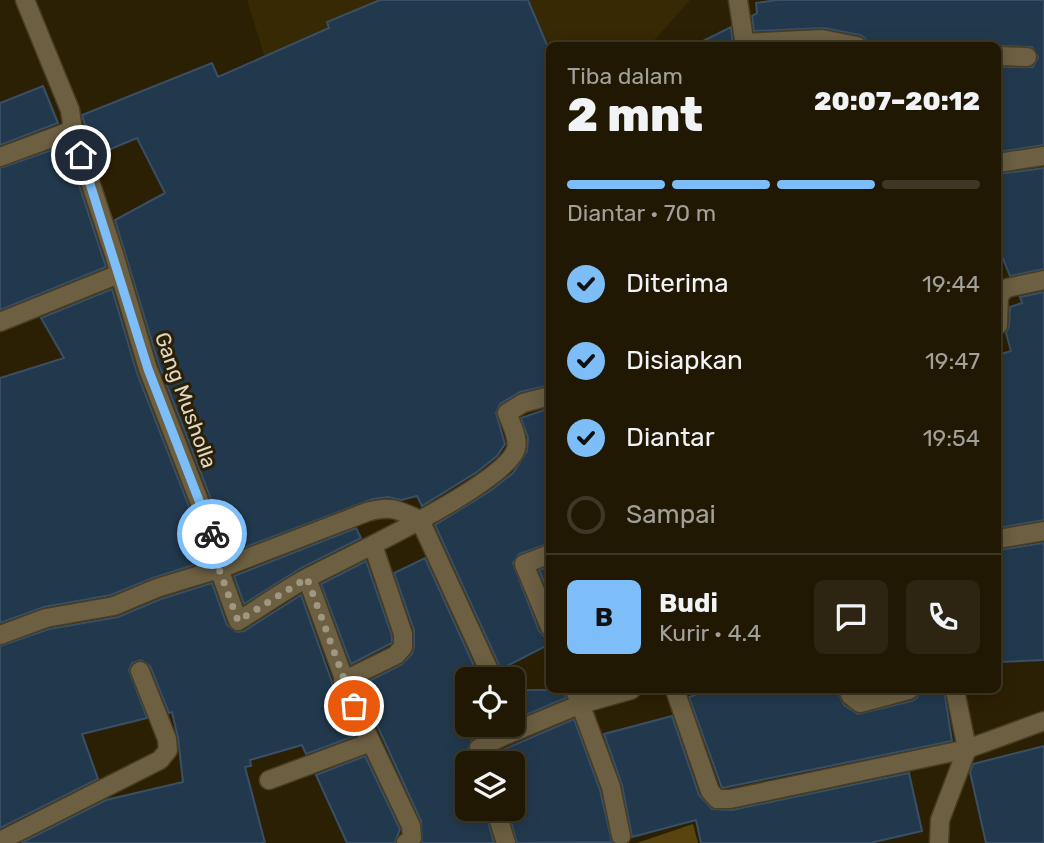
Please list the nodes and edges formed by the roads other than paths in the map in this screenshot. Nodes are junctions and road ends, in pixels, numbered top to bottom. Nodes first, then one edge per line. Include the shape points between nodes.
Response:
1 (25, 0) edge
2 (738, 0) edge
3 (745, 42) edge
4 (784, 42) edge
5 (837, 42) edge
6 (1001, 56) edge
7 (1027, 57) dead end
8 (73, 130) junction
9 (1044, 156) edge
10 (0, 157) edge
11 (1001, 163) edge
12 (119, 274) junction
13 (1044, 279) edge
14 (1001, 293) edge
15 (0, 322) edge
16 (546, 397) edge
17 (420, 520) junction
18 (1044, 531) edge
19 (1001, 538) edge
20 (373, 545) junction
21 (546, 556) edge
22 (219, 569) junction
23 (307, 578) junction
24 (546, 617) edge
25 (0, 635) edge
26 (487, 667) edge
27 (140, 671) dead end
28 (343, 681) junction
29 (608, 693) edge
30 (676, 693) edge
31 (849, 693) edge
32 (898, 693) edge
33 (956, 693) edge
34 (578, 697) edge
35 (1044, 721) edge
36 (525, 722) edge
37 (496, 737) edge
38 (371, 742) junction
39 (967, 749) junction
40 (479, 751) edge
41 (269, 780) dead end
42 (499, 821) edge
43 (621, 836) dead end
44 (0, 841) edge
45 (406, 843) edge
46 (506, 843) edge
47 (939, 843) edge

1 - 8 street, Gang Musholla via 70,110
2 - 3 street
4 - 5 street
6 - 7 street
8 - 10 street
8 - 12 street, Gang Musholla
9 - 11 street
12 - 15 street
12 - 22 street, Gang Musholla via 148,369 210,528
13 - 14 street
16 - 17 street via 507,413 516,436 516,449 508,461 482,483
17 - 20 street
17 - 22 street via 382,507
17 - 26 street
18 - 19 street
20 - 23 street
20 - 28 street via 403,634 403,647 396,655
21 - 24 street via 524,564
22 - 23 street, Gang Musholla via 238,621
22 - 25 street via 114,606 46,618
23 - 28 street
27 - 44 street via 167,738 168,750 160,760
28 - 38 street
29 - 34 street
30 - 39 street via 710,791 717,799
31 - 32 street via 860,703
33 - 39 street
34 - 36 street
34 - 43 street via 611,787
35 - 39 street
37 - 40 street
38 - 41 street
38 - 45 street via 411,826 412,838
39 - 47 street via 940,820
42 - 46 street

